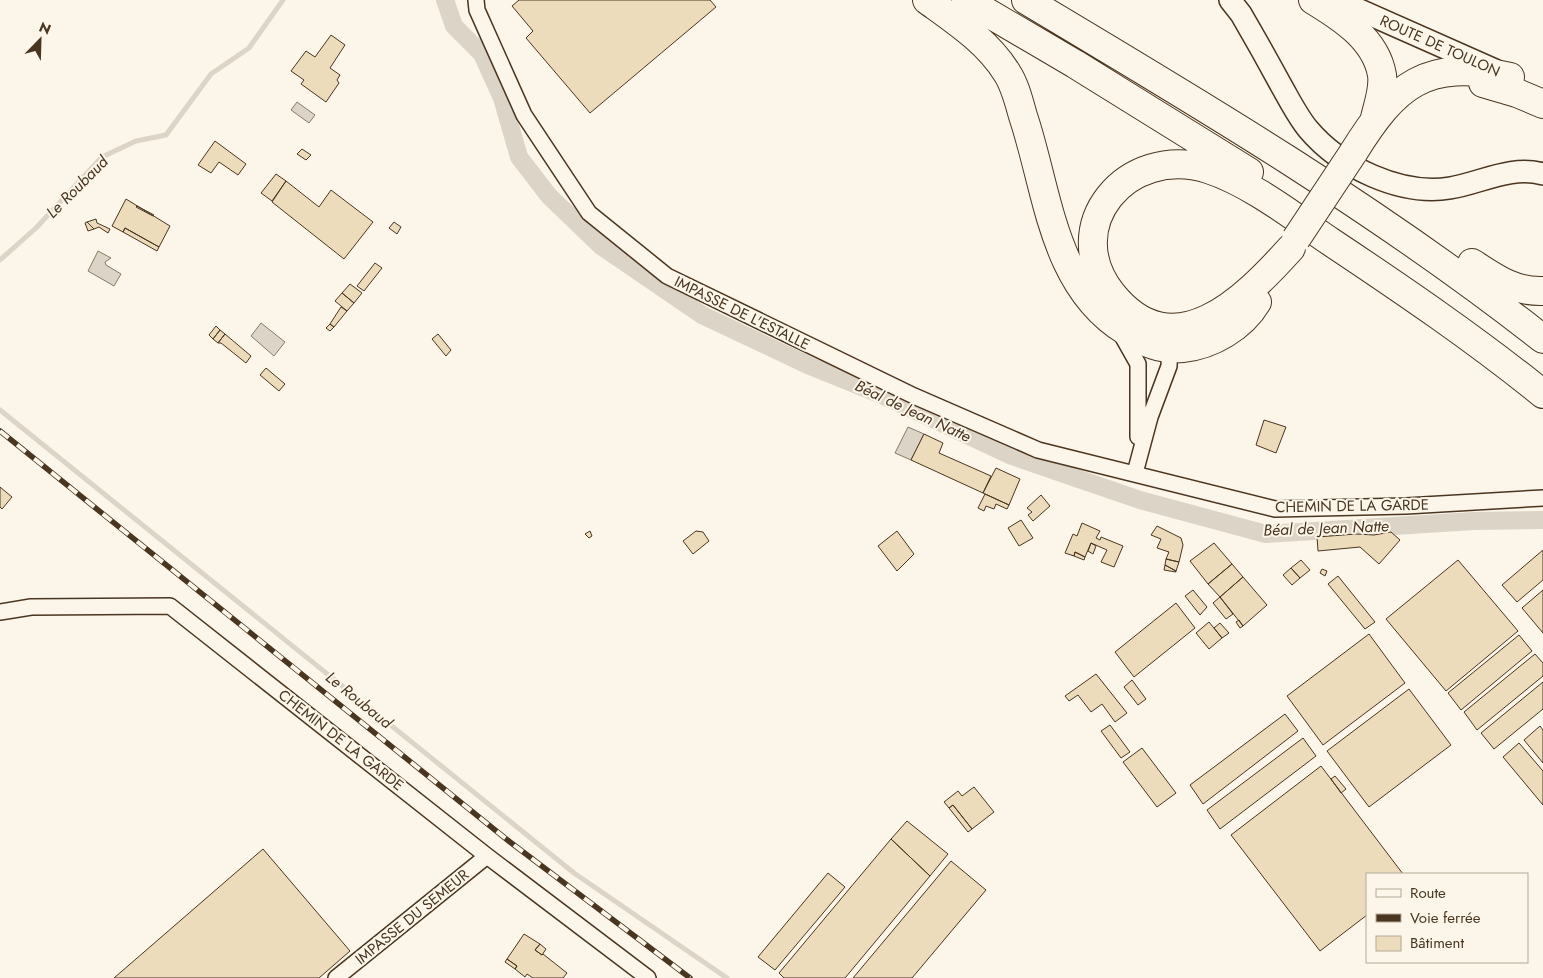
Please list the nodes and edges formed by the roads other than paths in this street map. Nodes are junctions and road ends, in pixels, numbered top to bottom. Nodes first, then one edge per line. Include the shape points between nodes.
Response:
1 (476, 0) edge
2 (927, 0) edge
3 (966, 0) edge
4 (1026, 0) edge
5 (1055, 0) edge
6 (1230, 0) edge
7 (1313, 0) edge
8 (1337, 0) edge
9 (1510, 77) junction
10 (1543, 91) edge
11 (1543, 104) edge
12 (1375, 118) junction
13 (1543, 174) edge
14 (1293, 243) junction
15 (1543, 291) edge
16 (1543, 339) edge
17 (1157, 344) junction
18 (1543, 376) edge
19 (1543, 394) edge
20 (1134, 473) junction
21 (1543, 498) edge
22 (0, 612) edge
23 (487, 856) junction
24 (336, 978) edge
25 (648, 978) edge

1 - 20 street, IMPASSE DE L'ESTALLE via 477,10 524,115 544,148 589,213 667,276 914,396 1038,450
2 - 17 highway via 972,33 1008,74 1030,135 1056,236 1084,294 1116,324
3 - 18 highway via 1084,69 1326,221
4 - 16 highway via 1312,174 1482,291
5 - 15 highway via 1248,116 1507,286 1530,292
6 - 13 main road via 1308,129 1360,169 1398,186 1434,189 1517,172
7 - 12 highway via 1355,29 1375,55 1382,76
8 - 9 main road, ROUTE DE TOULON
9 - 10 main road, ROUTE DE TOULON
9 - 12 highway via 1485,72 1436,75 1403,89
11 - 12 highway via 1501,87 1454,82 1427,89
12 - 14 highway, bridge
14 - 17 highway via 1262,279 1232,306 1200,322 1181,327
14 - 17 highway via 1251,312 1237,325 1204,343
17 - 19 highway via 1136,317 1121,305 1097,270 1093,252 1095,231 1102,210 1123,181 1169,163 1187,164 1230,179 1275,204 1410,295
17 - 20 street via 1139,427
17 - 20 street via 1169,366
20 - 21 street, CHEMIN DE LA GARDE via 1276,510
22 - 23 street, CHEMIN DE LA GARDE via 31,607 170,606
23 - 24 street, IMPASSE DU SEMEUR
23 - 25 street, CHEMIN DE LA GARDE

